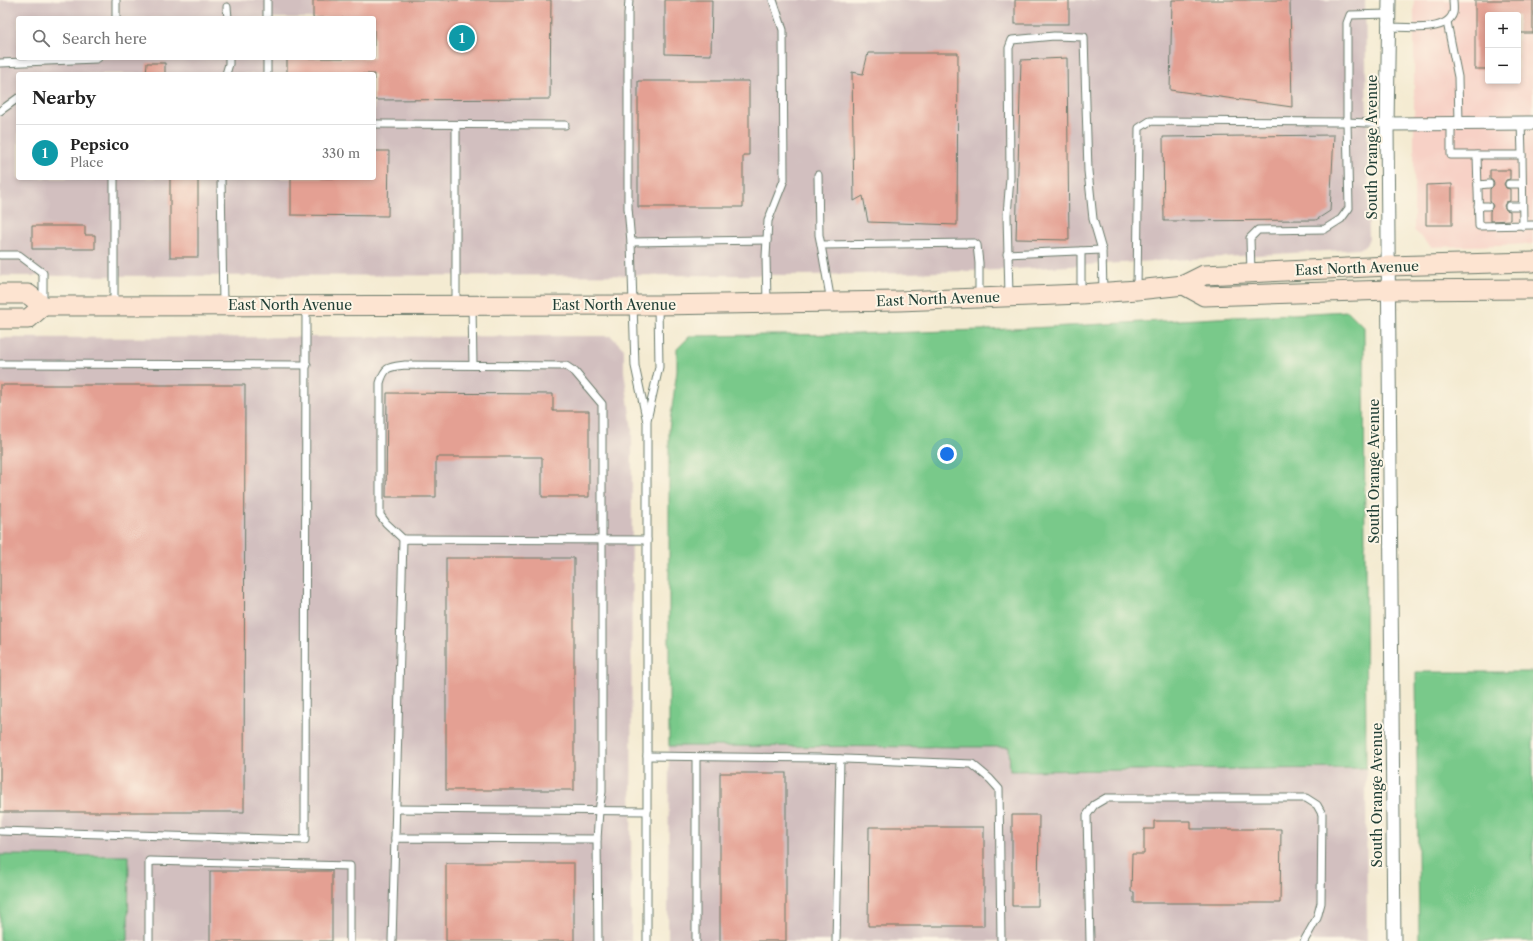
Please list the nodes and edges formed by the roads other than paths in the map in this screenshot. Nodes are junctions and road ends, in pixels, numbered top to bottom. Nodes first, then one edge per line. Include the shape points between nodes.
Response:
1 (116, 0) edge
2 (267, 0) edge
3 (629, 0) edge
4 (773, 0) edge
5 (1388, 0) edge
6 (1453, 0) edge
7 (227, 7) dead end
8 (116, 16) edge
9 (228, 16) edge
10 (267, 16) edge
11 (1389, 21) junction
12 (1447, 22) junction
13 (72, 60) edge
14 (229, 60) edge
15 (267, 60) edge
16 (0, 63) edge
17 (227, 72) edge
18 (267, 72) edge
19 (16, 99) edge
20 (0, 111) edge
21 (1347, 122) junction
22 (1455, 123) junction
23 (1527, 123) edge
24 (376, 124) edge
25 (1387, 124) junction
26 (456, 125) junction
27 (565, 125) dead end
28 (1477, 155) junction
29 (1522, 155) junction
30 (818, 175) dead end
31 (114, 180) edge
32 (221, 180) edge
33 (1489, 184) dead end
34 (1508, 184) dead end
35 (1522, 184) junction
36 (1478, 185) junction
37 (1478, 206) junction
38 (1488, 206) dead end
39 (1509, 206) dead end
40 (1522, 206) junction
41 (1533, 225) edge
42 (1523, 226) junction
43 (768, 240) junction
44 (632, 242) junction
45 (821, 246) junction
46 (1102, 250) junction
47 (1081, 251) junction
48 (1007, 254) junction
49 (0, 255) edge
50 (1533, 262) edge
51 (1388, 266) junction
52 (1251, 273) junction
53 (1184, 285) junction
54 (1533, 289) edge
55 (1137, 290) junction
56 (1388, 290) junction
57 (1103, 292) junction
58 (0, 294) edge
59 (1081, 294) junction
60 (1009, 297) junction
61 (980, 298) junction
62 (831, 302) junction
63 (767, 303) junction
64 (306, 304) junction
65 (223, 305) junction
66 (464, 305) junction
67 (633, 305) junction
68 (658, 305) junction
69 (43, 306) junction
70 (114, 306) junction
71 (0, 319) edge
72 (0, 364) edge
73 (307, 366) junction
74 (472, 366) junction
75 (647, 422) junction
76 (403, 539) junction
77 (602, 540) junction
78 (647, 540) junction
79 (647, 756) junction
80 (696, 757) junction
81 (840, 759) junction
82 (396, 810) junction
83 (599, 811) junction
84 (647, 811) junction
85 (0, 831) edge
86 (395, 838) junction
87 (597, 839) junction
88 (149, 941) edge
89 (350, 941) edge
90 (392, 941) edge
91 (598, 941) edge
92 (647, 941) edge
93 (696, 941) edge
94 (836, 941) edge
95 (1001, 941) edge
96 (1090, 941) edge
97 (1304, 941) edge
98 (1394, 941) edge

1 - 8 lane
2 - 10 lane
3 - 44 lane via 628,208
4 - 43 lane via 783,30 784,180 768,221
5 - 11 street, South Orange Avenue
6 - 12 lane via 1453,13
7 - 9 lane
11 - 12 lane via 1434,27
11 - 21 lane via 1350,15
11 - 25 street, South Orange Avenue
12 - 22 lane via 1458,77
13 - 16 lane
14 - 17 lane
15 - 18 lane
19 - 20 lane
21 - 25 lane
21 - 52 lane via 1349,208 1342,219 1325,229 1258,230 1250,238
21 - 55 lane via 1150,121 1139,128
22 - 23 street
22 - 25 street
22 - 28 lane via 1451,155
23 - 29 lane
24 - 26 lane
25 - 51 street, South Orange Avenue
26 - 27 lane
26 - 66 lane
28 - 29 lane
28 - 36 lane
29 - 35 lane
30 - 45 lane
31 - 70 lane
32 - 65 lane
33 - 36 lane
34 - 35 lane
35 - 40 lane
36 - 37 lane
37 - 38 lane
37 - 42 lane via 1479,226
39 - 40 lane
40 - 42 lane
41 - 42 lane
43 - 44 lane
43 - 63 lane
44 - 67 lane
45 - 61 lane via 974,243 977,246 979,262
45 - 62 lane
46 - 47 lane
46 - 48 lane via 1093,219 1088,171 1084,37 1054,36 1012,40 1009,48 1010,178
46 - 57 lane
47 - 48 lane
47 - 59 lane
48 - 60 lane
49 - 69 lane via 19,255 42,273
50 - 51 street, East North Avenue
51 - 52 street, East North Avenue
51 - 56 street, South Orange Avenue
52 - 53 street, East North Avenue via 1204,275
53 - 55 street, East North Avenue
53 - 56 street, East North Avenue via 1204,296
54 - 56 street, East North Avenue
55 - 57 street, East North Avenue
56 - 98 street, South Orange Avenue
57 - 59 street, East North Avenue
58 - 69 street via 28,294
59 - 60 street, East North Avenue
60 - 61 street, East North Avenue
61 - 62 street, East North Avenue
62 - 63 street, East North Avenue
63 - 68 street, East North Avenue
64 - 65 street, East North Avenue
64 - 66 street, East North Avenue
64 - 73 lane
65 - 70 street, East North Avenue
66 - 67 street, East North Avenue
66 - 74 lane
67 - 68 street, East North Avenue
67 - 75 lane via 635,366
68 - 75 lane via 659,366
69 - 70 street, East North Avenue
69 - 71 street via 28,319
72 - 73 lane
73 - 85 lane via 305,840
74 - 76 lane via 405,365 388,367 382,376 379,392 380,515
74 - 77 lane via 566,366 575,372 602,404
75 - 78 lane
76 - 77 lane
76 - 82 lane
77 - 78 lane
77 - 83 lane via 602,792
78 - 79 lane
79 - 80 lane
79 - 84 lane
80 - 81 lane
80 - 93 lane
81 - 94 lane
81 - 95 lane via 972,764 990,779 998,789
82 - 83 lane
82 - 86 lane
83 - 84 lane
83 - 87 lane
84 - 92 lane
86 - 87 lane
86 - 90 lane
87 - 91 lane
88 - 89 lane via 149,862 350,866
96 - 97 lane via 1087,815 1094,805 1106,798 1306,798 1317,805 1322,814 1321,903 1317,918

